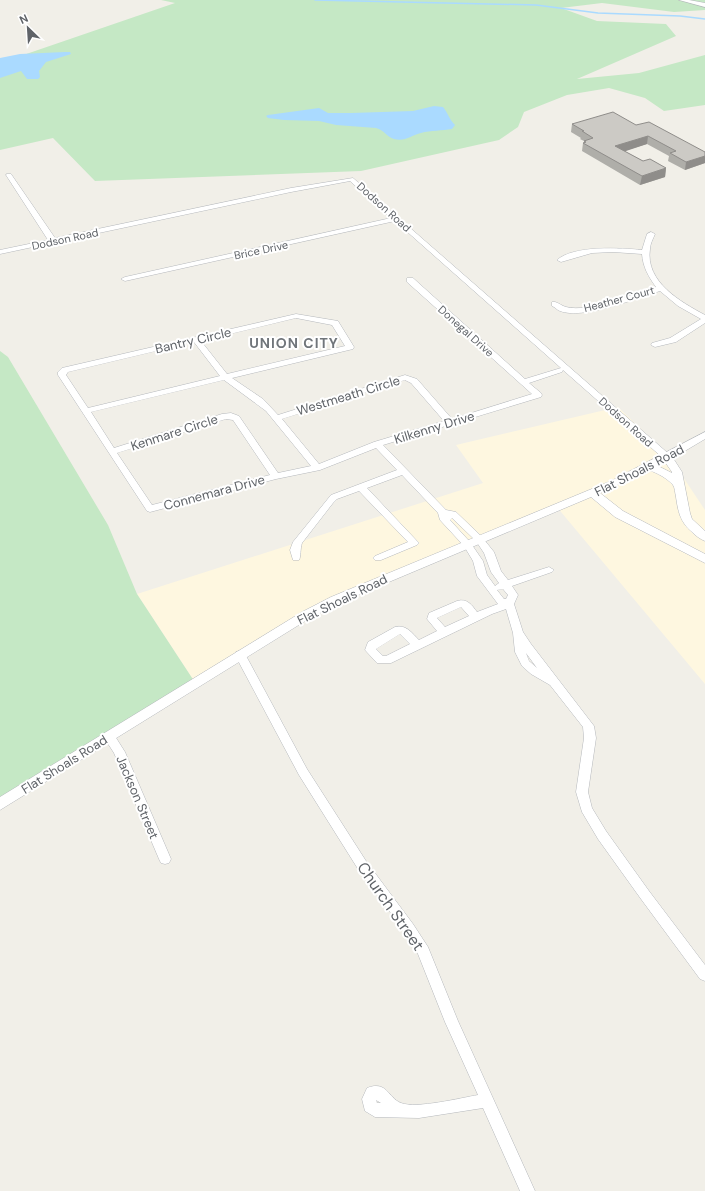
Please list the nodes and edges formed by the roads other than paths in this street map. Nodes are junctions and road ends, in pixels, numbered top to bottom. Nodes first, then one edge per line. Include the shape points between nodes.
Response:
1 (682, 0) edge
2 (705, 5) edge
3 (9, 175) dead end
4 (397, 219) junction
5 (651, 234) dead end
6 (53, 242) junction
7 (0, 252) edge
8 (644, 252) junction
9 (562, 260) dead end
10 (125, 279) dead end
11 (410, 280) dead end
12 (660, 288) junction
13 (555, 304) dead end
14 (705, 319) edge
15 (196, 339) junction
16 (655, 345) dead end
17 (559, 370) dead end
18 (225, 377) junction
19 (523, 382) junction
20 (86, 411) junction
21 (276, 418) junction
22 (450, 422) junction
23 (705, 435) edge
24 (377, 444) junction
25 (113, 451) junction
26 (666, 458) junction
27 (648, 467) junction
28 (316, 468) junction
29 (403, 471) junction
30 (276, 476) junction
31 (360, 487) junction
32 (681, 487) junction
33 (592, 493) junction
34 (459, 528) junction
35 (705, 537) edge
36 (479, 539) junction
37 (467, 544) junction
38 (296, 558) dead end
39 (378, 558) dead end
40 (705, 560) edge
41 (549, 570) dead end
42 (505, 585) junction
43 (492, 590) junction
44 (509, 604) junction
45 (476, 617) junction
46 (443, 632) junction
47 (417, 645) dead end
48 (240, 655) junction
49 (109, 736) junction
50 (0, 804) edge
51 (165, 859) dead end
52 (705, 975) edge
53 (487, 1100) junction
54 (400, 1110) dead end
55 (528, 1191) edge

1 - 2 street
3 - 6 street
4 - 6 street, Dodson Road via 354,180 347,179
4 - 10 street, Brice Drive
4 - 26 street, Dodson Road
5 - 8 street
6 - 7 street, Dodson Road
8 - 9 street via 598,250 578,253
8 - 12 street via 648,271
11 - 19 street, Donegal Drive
12 - 13 street, Heather Court via 588,310 562,310
12 - 14 street
14 - 16 street via 673,340
15 - 18 street
15 - 18 street, Bantry Circle via 300,316 335,323 350,347
15 - 20 street, Bantry Circle via 65,370 62,375
17 - 19 street
18 - 20 street, Bantry Circle
18 - 21 street via 260,401
19 - 22 street, Kilkenny Drive via 538,395
20 - 25 street, Connemara Drive
21 - 22 street, Westmeath Circle via 405,378 414,381
21 - 28 street
22 - 24 street, Kilkenny Drive
23 - 26 street, Flat Shoals Road
24 - 28 street, Kilkenny Drive
24 - 29 street
25 - 30 street, Connemara Drive via 150,509
25 - 30 street, Kenmare Circle via 231,416 236,418
26 - 27 street, Flat Shoals Road
26 - 32 street via 677,472
27 - 32 street via 667,473
27 - 33 street, Flat Shoals Road
28 - 30 street, Kilkenny Drive
29 - 31 street
29 - 34 street via 443,512 443,518
31 - 38 street via 330,501 298,542
31 - 39 street via 414,543
32 - 35 street via 687,520
33 - 36 street, Flat Shoals Road
33 - 40 street via 619,514
34 - 36 street
34 - 37 street
36 - 37 street, Flat Shoals Road
36 - 42 street via 489,552 496,572
37 - 43 street via 478,561 482,576
37 - 48 street, Flat Shoals Road via 335,600
41 - 42 street
42 - 43 street
42 - 44 street via 513,596
43 - 44 street via 500,600
44 - 45 street
44 - 52 street via 518,632 527,647 588,726 590,738 582,792 586,809 602,835
45 - 46 street
45 - 46 street via 461,603 433,616 432,619
46 - 47 street
48 - 49 street, Flat Shoals Road
48 - 53 street, Church Street via 303,772 362,865 423,951
49 - 50 street, Flat Shoals Road
49 - 51 street, Jackson Street via 119,752
53 - 54 street via 426,1110
53 - 55 street, Church Street

